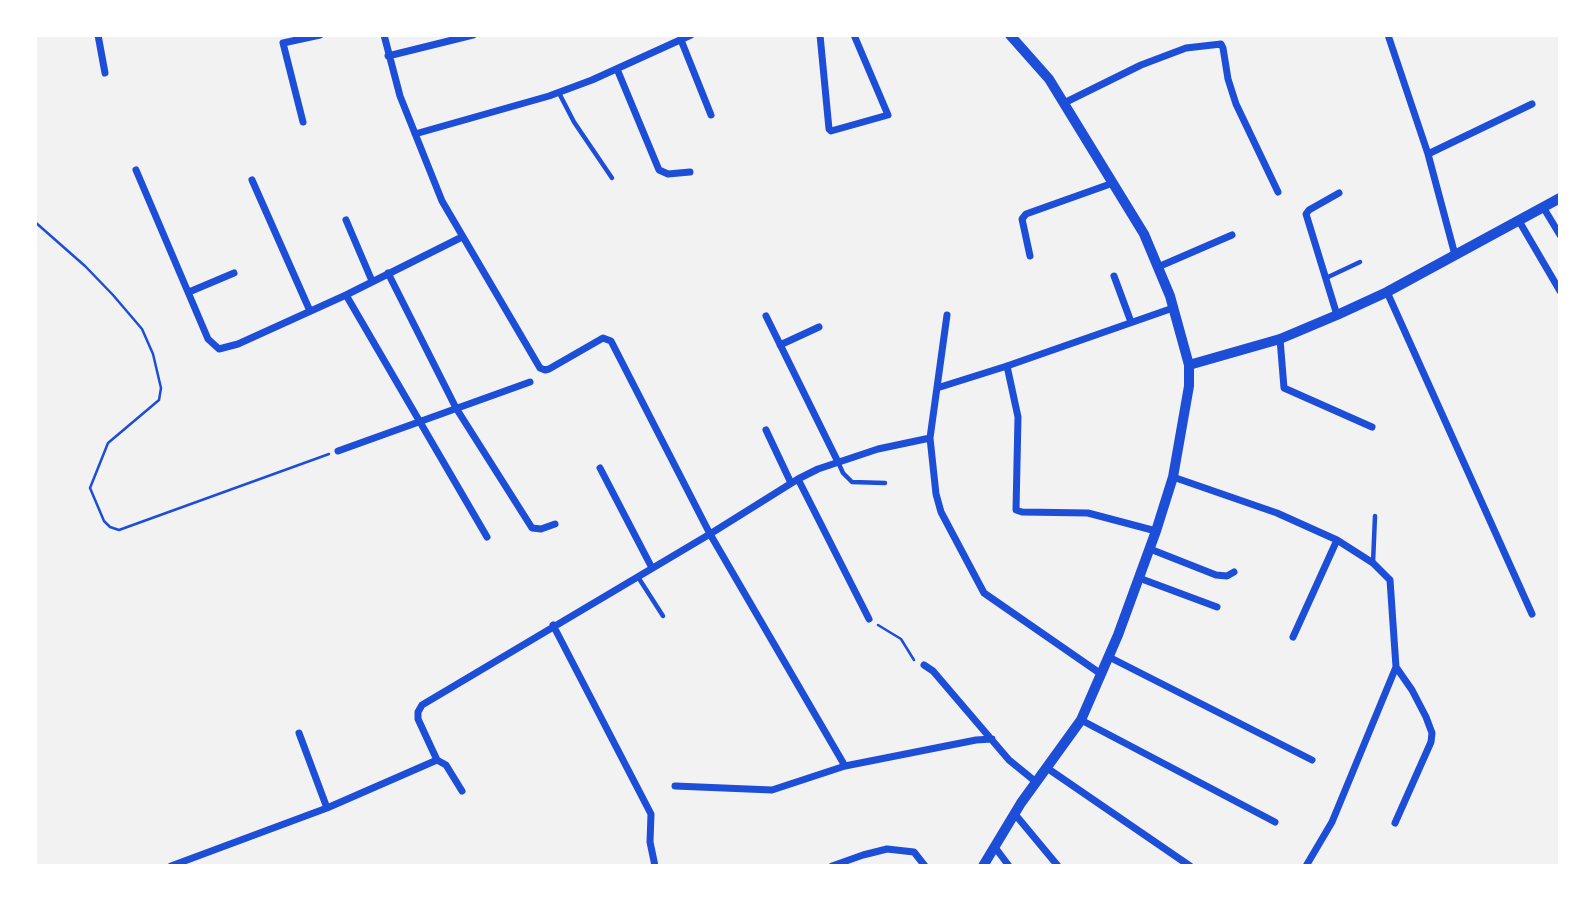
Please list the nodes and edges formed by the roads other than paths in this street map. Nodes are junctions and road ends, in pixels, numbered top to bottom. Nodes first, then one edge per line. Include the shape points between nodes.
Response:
1 (98, 35) edge
2 (320, 35) edge
3 (384, 35) edge
4 (473, 35) edge
5 (691, 35) edge
6 (820, 35) edge
7 (854, 35) edge
8 (1010, 35) edge
9 (1388, 35) edge
10 (282, 39) edge
11 (681, 40) junction
12 (388, 56) junction
13 (617, 69) junction
14 (105, 73) dead end
15 (558, 92) junction
16 (1064, 103) junction
17 (1532, 104) dead end
18 (711, 115) dead end
19 (303, 122) dead end
20 (415, 134) junction
21 (1428, 154) junction
22 (136, 170) dead end
23 (690, 172) dead end
24 (612, 178) dead end
25 (252, 180) dead end
26 (1113, 183) junction
27 (1278, 192) dead end
28 (1339, 193) dead end
29 (1560, 198) edge
30 (1544, 207) junction
31 (346, 220) dead end
32 (1519, 221) junction
33 (1232, 235) dead end
34 (1560, 235) edge
35 (462, 237) junction
36 (1455, 255) junction
37 (1030, 256) dead end
38 (1360, 262) dead end
39 (1158, 267) junction
40 (234, 273) dead end
41 (388, 273) junction
42 (1114, 276) dead end
43 (1326, 278) junction
44 (372, 281) junction
45 (1560, 291) edge
46 (189, 292) junction
47 (1387, 292) junction
48 (346, 295) junction
49 (1173, 307) junction
50 (310, 311) junction
51 (947, 315) dead end
52 (1337, 315) junction
53 (766, 316) dead end
54 (1131, 322) junction
55 (819, 327) dead end
56 (1280, 339) junction
57 (780, 345) junction
58 (1189, 365) junction
59 (1007, 366) junction
60 (530, 382) dead end
61 (937, 388) junction
62 (456, 408) junction
63 (419, 421) junction
64 (1372, 426) dead end
65 (766, 430) dead end
66 (930, 438) junction
67 (338, 451) road end
68 (838, 462) junction
69 (600, 468) dead end
70 (1172, 477) junction
71 (795, 481) junction
72 (885, 483) dead end
73 (1375, 516) dead end
74 (555, 524) dead end
75 (1156, 531) junction
76 (710, 534) junction
77 (487, 537) dead end
78 (1337, 540) junction
79 (1150, 549) junction
80 (1373, 564) junction
81 (652, 568) junction
82 (1234, 572) dead end
83 (637, 576) junction
84 (1139, 578) junction
85 (1217, 607) dead end
86 (1532, 614) dead end
87 (663, 615) dead end
88 (869, 619) road end
89 (553, 625) junction
90 (1293, 637) dead end
91 (1109, 657) junction
92 (924, 664) road end
93 (1396, 667) junction
94 (1101, 674) junction
95 (1081, 720) junction
96 (299, 733) dead end
97 (992, 739) junction
98 (437, 760) junction
99 (1312, 760) dead end
100 (845, 766) junction
101 (1047, 768) junction
102 (1036, 782) junction
103 (675, 786) dead end
104 (462, 792) dead end
105 (327, 808) junction
106 (1014, 813) junction
107 (1275, 822) dead end
108 (1395, 823) dead end
109 (994, 846) junction
110 (172, 866) edge
111 (655, 866) edge
112 (832, 866) edge
113 (925, 866) edge
114 (983, 866) edge
115 (1009, 866) edge
116 (1058, 866) edge
117 (1190, 866) edge
118 (1306, 866) edge

1 - 14 street
2 - 10 street
3 - 12 street
4 - 12 street
5 - 11 street
6 - 7 street via 831,131 888,115
8 - 16 street
9 - 21 street
10 - 19 street
11 - 13 street
11 - 18 street
12 - 20 street
13 - 15 street
13 - 23 street via 659,170
15 - 20 street
15 - 24 lane
16 - 26 street
16 - 27 street via 1186,48 1221,44 1236,104
17 - 21 street
20 - 35 street
21 - 36 street
22 - 46 street
25 - 50 street
26 - 37 street via 1026,214 1022,219
26 - 39 street
28 - 43 street via 1306,214
29 - 30 street
30 - 32 street
30 - 34 street
31 - 44 street
32 - 36 street
32 - 45 street
33 - 39 street
35 - 41 street
35 - 76 street via 542,370 603,338 611,341
36 - 47 street
38 - 43 lane
39 - 49 street
40 - 46 street
41 - 44 street
41 - 62 street
42 - 54 street
43 - 52 street
44 - 48 street
46 - 50 street via 208,339 219,349
47 - 52 street
47 - 86 street
48 - 50 street
48 - 63 street
49 - 54 street
49 - 58 street
51 - 61 street
52 - 56 street
53 - 57 street
54 - 59 street
55 - 57 street
56 - 58 street
56 - 64 street via 1284,388
57 - 68 street
58 - 70 street
59 - 61 street
59 - 75 street via 1018,417 1016,510 1088,513
60 - 62 street
61 - 66 street
62 - 63 street
62 - 74 street via 532,528
63 - 67 street
63 - 77 street
65 - 71 street
66 - 68 street
66 - 94 street via 941,512 984,593
68 - 71 street
68 - 72 lane via 852,482
69 - 81 street
70 - 75 street
70 - 78 street via 1277,513
71 - 76 street
71 - 88 street
73 - 80 lane
75 - 79 street
76 - 81 street
76 - 100 street
78 - 80 street
78 - 90 street
79 - 82 street via 1216,575
79 - 84 street
80 - 93 street via 1391,584
81 - 83 street
83 - 87 lane
83 - 89 street
84 - 85 street
84 - 91 street
89 - 98 street via 422,705 418,719
89 - 111 street via 651,814
91 - 94 street
91 - 99 street
92 - 97 street
93 - 108 street via 1432,733
93 - 118 street via 1332,822
94 - 95 street
95 - 101 street
95 - 107 street
96 - 105 street
97 - 100 street
97 - 102 street
98 - 104 street via 446,765
98 - 105 street
100 - 103 street via 772,790
101 - 102 street
101 - 117 street
102 - 106 street
105 - 110 street
106 - 109 street
106 - 116 street
109 - 114 street
109 - 115 street
112 - 113 street via 887,849 914,852

